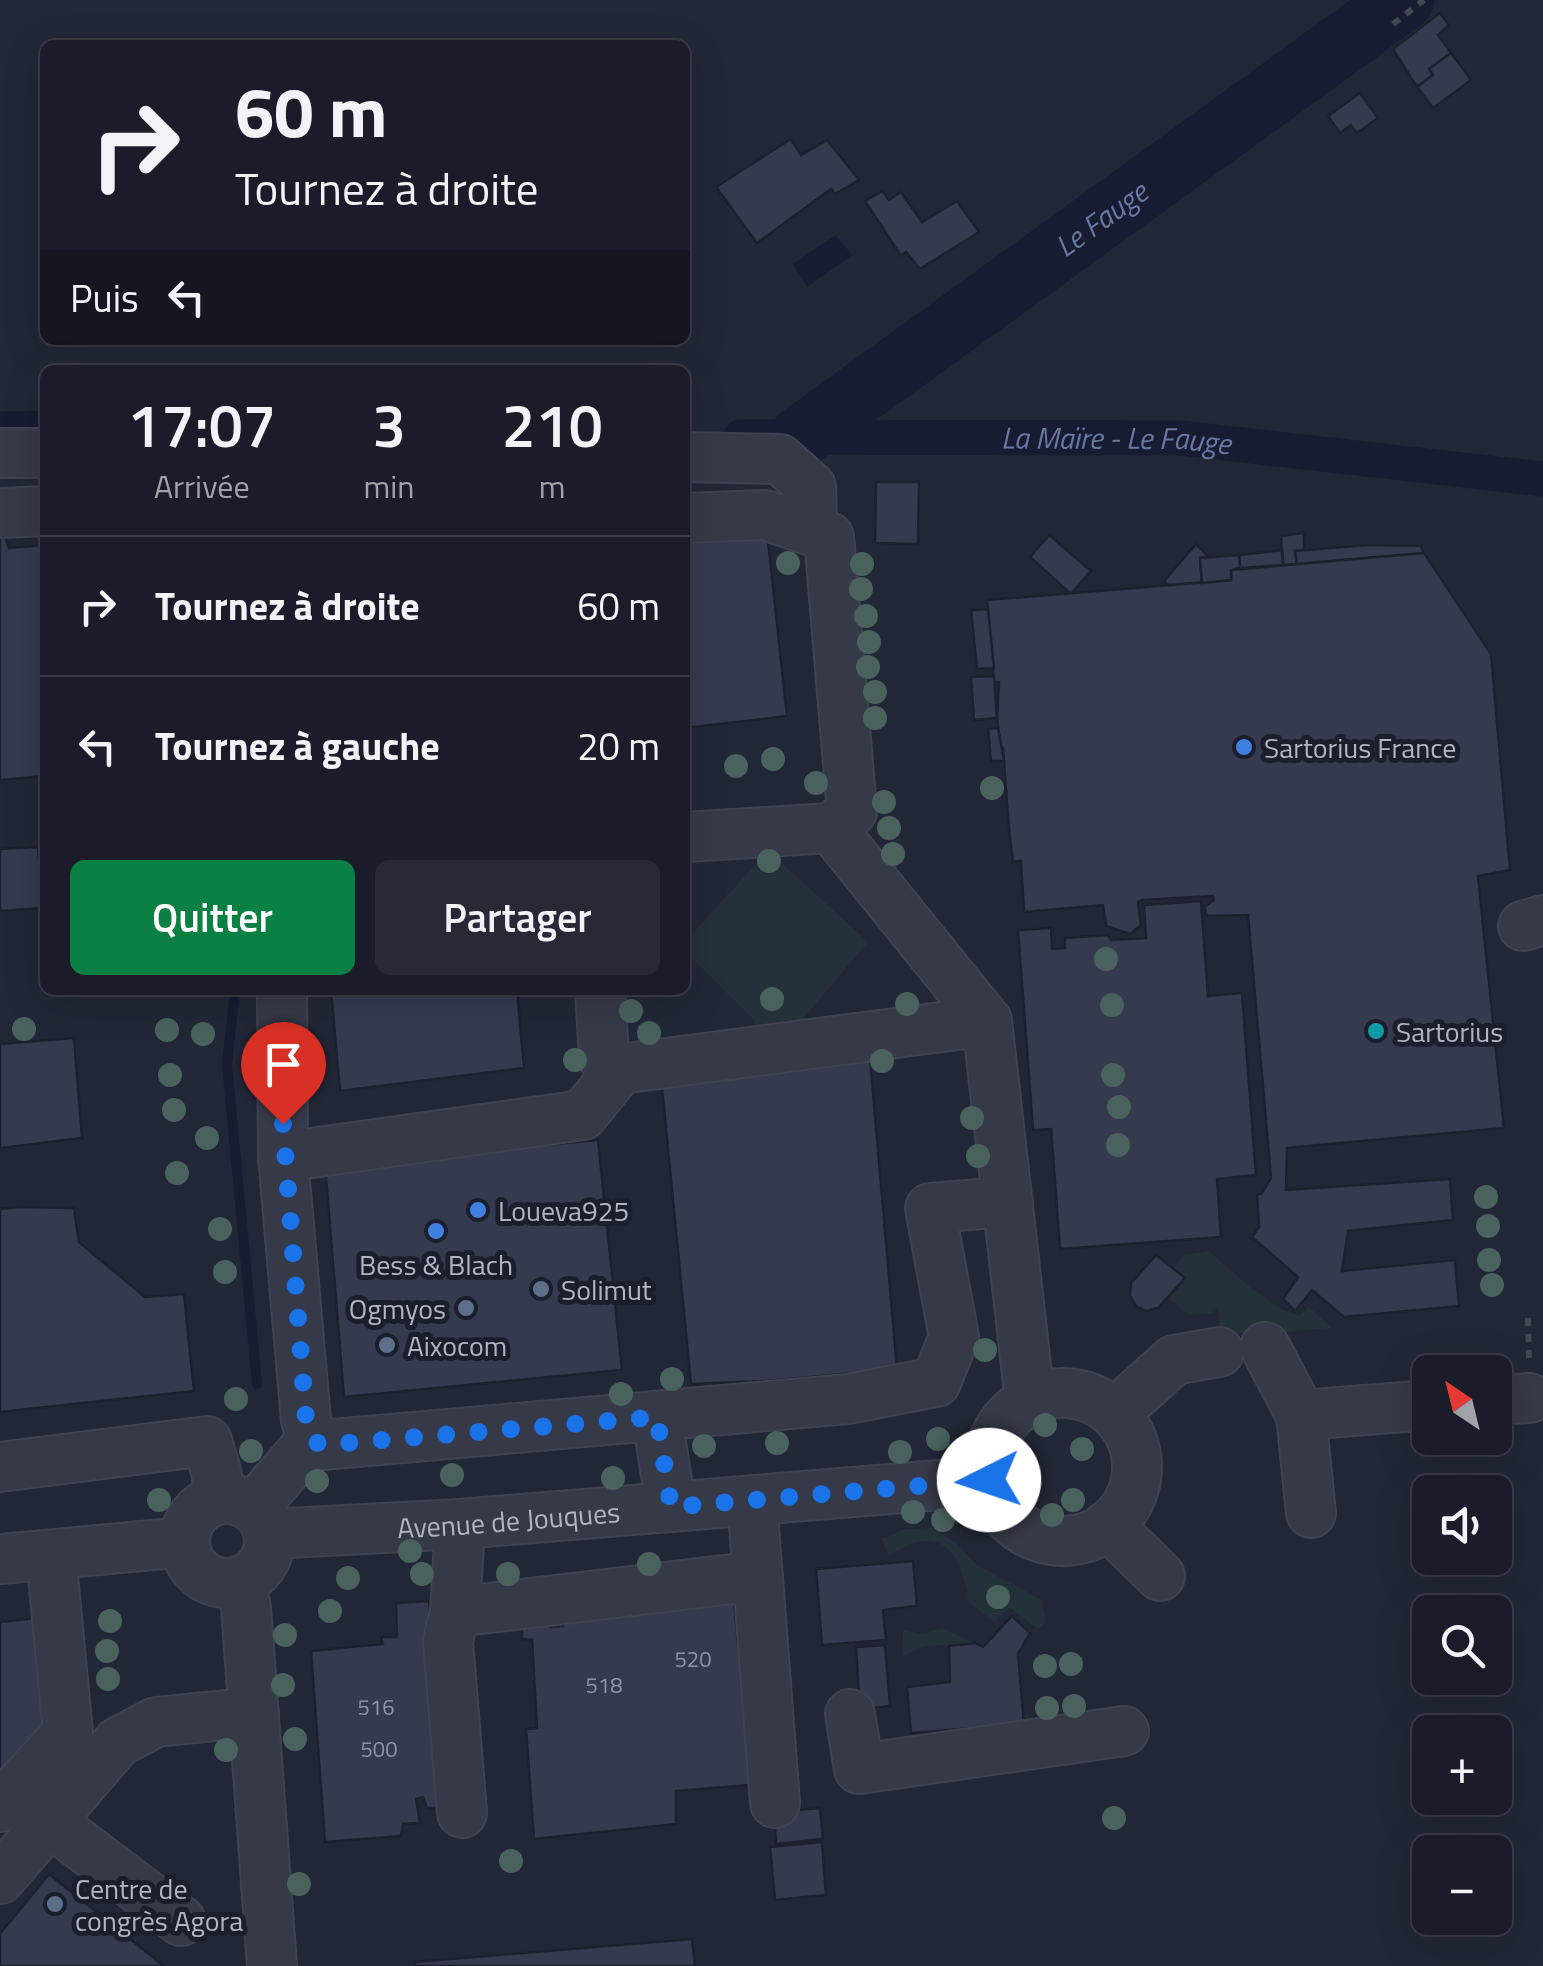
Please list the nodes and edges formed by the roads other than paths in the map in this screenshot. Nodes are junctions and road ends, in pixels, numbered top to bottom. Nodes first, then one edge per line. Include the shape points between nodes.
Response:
1 (0, 453) edge
2 (40, 453) edge
3 (690, 458) edge
4 (40, 511) edge
5 (0, 512) edge
6 (812, 516) dead end
7 (690, 518) edge
8 (832, 828) junction
9 (690, 837) edge
10 (282, 995) edge
11 (600, 995) edge
12 (987, 1021) junction
13 (620, 1069) junction
14 (284, 1157) junction
15 (1008, 1202) junction
16 (1266, 1346) dead end
17 (1219, 1352) dead end
18 (1030, 1401) junction
19 (1412, 1406) edge
20 (1115, 1413) junction
21 (1301, 1414) junction
22 (657, 1417) junction
23 (312, 1440) junction
24 (0, 1467) edge
25 (989, 1480) junction
26 (752, 1500) junction
27 (671, 1507) junction
28 (1311, 1513) dead end
29 (247, 1514) junction
30 (460, 1524) junction
31 (1108, 1525) junction
32 (185, 1542) junction
33 (51, 1555) junction
34 (0, 1558) edge
35 (758, 1576) junction
36 (1160, 1576) dead end
37 (240, 1581) junction
38 (455, 1612) junction
39 (254, 1712) junction
40 (850, 1714) dead end
41 (1124, 1732) dead end
42 (775, 1802) dead end
43 (0, 1807) edge
44 (462, 1813) dead end
45 (50, 1822) junction
46 (0, 1879) edge
47 (181, 1921) dead end
48 (272, 1966) edge

1 - 2 street
3 - 6 street via 780,459 811,487
4 - 5 street
7 - 8 street via 765,515 828,537 852,811
8 - 9 street
8 - 12 street
10 - 14 street
11 - 13 street via 604,1058
12 - 13 street
12 - 15 street
13 - 14 street via 583,1115
14 - 23 street
15 - 18 street
15 - 22 street via 930,1208 954,1337 936,1382 848,1399
16 - 21 street
17 - 20 street via 1174,1360
18 - 20 street via 1070,1392
18 - 25 street via 1003,1422 989,1454
19 - 21 street
20 - 31 street via 1133,1440 1138,1466 1126,1508
21 - 28 street
22 - 23 street via 334,1446
22 - 27 street
23 - 29 street
24 - 29 street via 207,1441 216,1472
25 - 26 street, Avenue de Jouques
25 - 31 street via 1003,1513 1031,1536 1074,1542
26 - 27 street, Avenue de Jouques
26 - 35 street
27 - 30 street, Avenue de Jouques
29 - 30 street, Avenue de Jouques
29 - 32 street via 197,1511
29 - 37 street via 264,1561
30 - 38 street
31 - 36 street
32 - 33 street
32 - 37 street via 200,1575
33 - 34 street
33 - 43 street via 68,1733
35 - 38 street
35 - 42 street
37 - 39 street
38 - 44 street via 448,1641
39 - 45 street via 143,1728 118,1742
39 - 48 street
40 - 41 street via 859,1769
45 - 46 street
45 - 47 street

